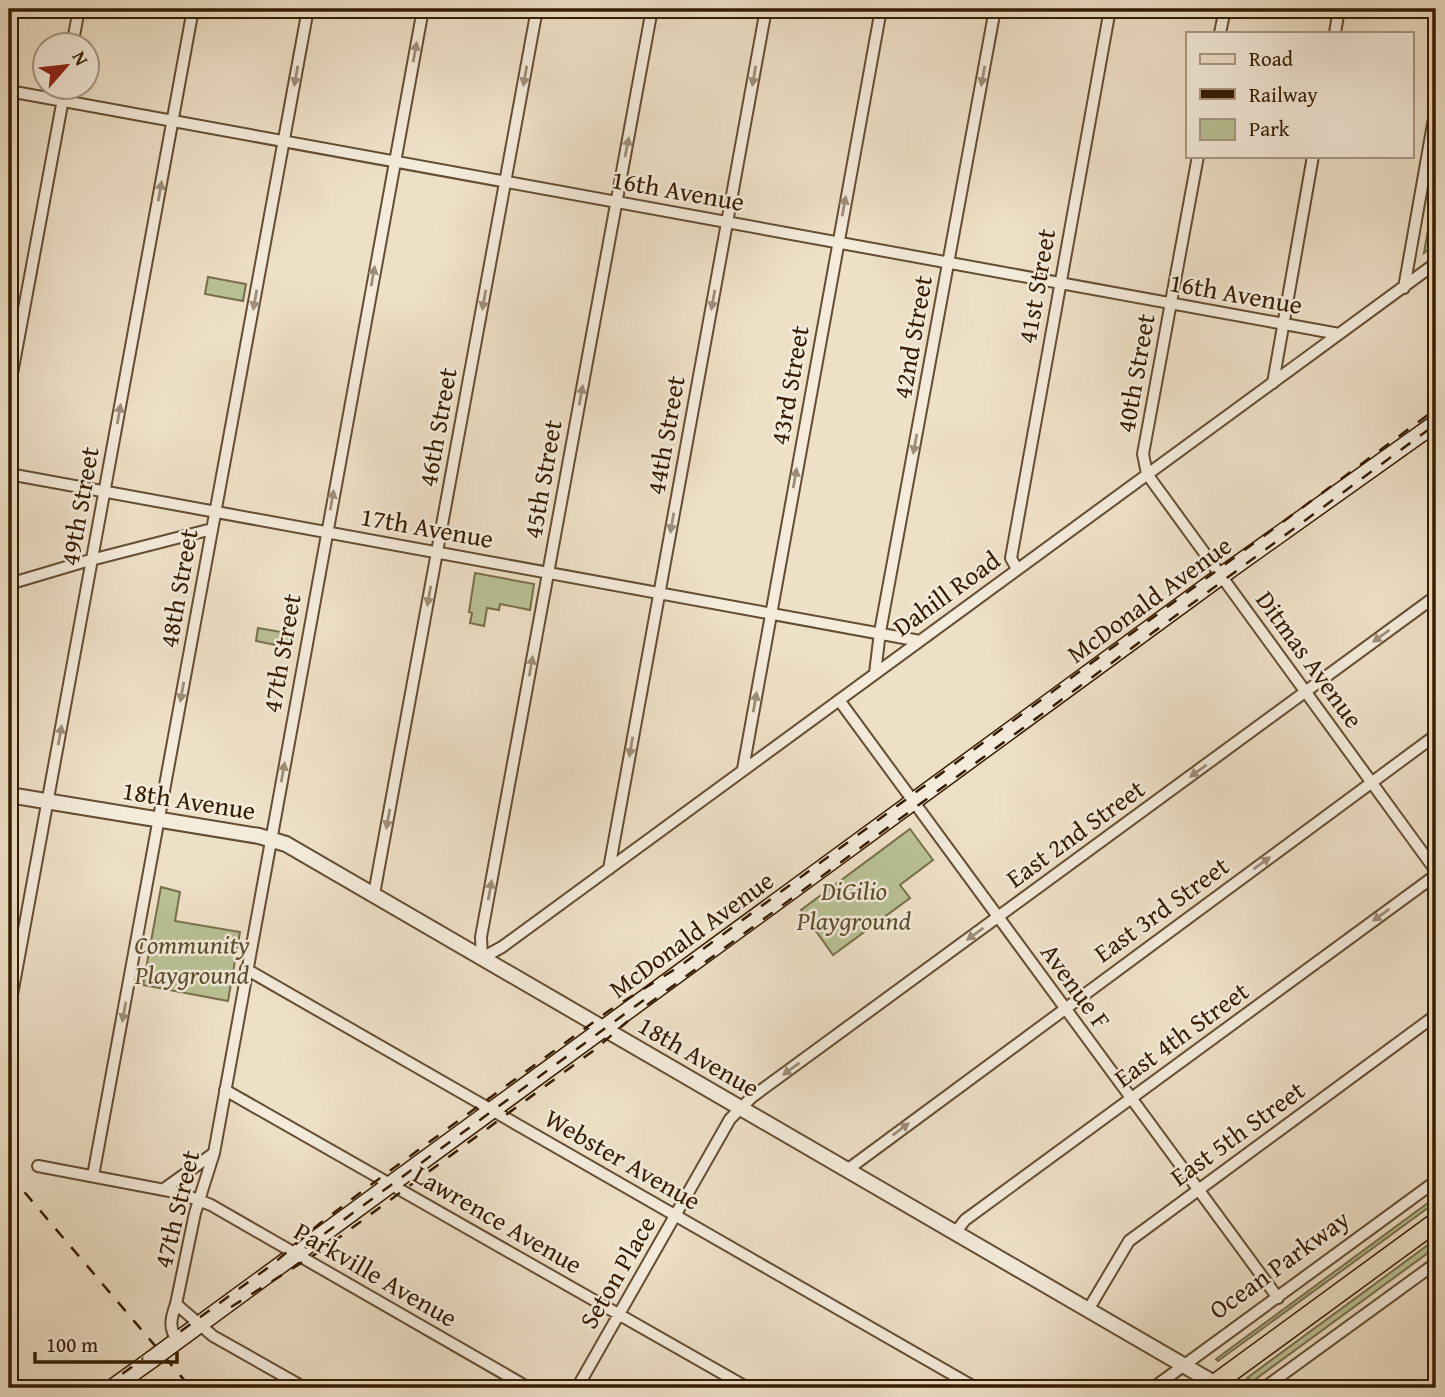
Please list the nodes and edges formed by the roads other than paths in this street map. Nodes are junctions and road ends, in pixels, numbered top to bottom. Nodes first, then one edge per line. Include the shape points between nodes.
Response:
1 (79, 9) edge
2 (193, 9) edge
3 (308, 9) edge
4 (423, 9) edge
5 (537, 9) edge
6 (652, 9) edge
7 (766, 9) edge
8 (881, 9) edge
9 (995, 9) edge
10 (1110, 9) edge
11 (1225, 9) edge
12 (1339, 9) edge
13 (75, 32) edge
14 (1220, 32) edge
15 (1335, 32) edge
16 (9, 91) edge
17 (32, 95) edge
18 (62, 102) edge
19 (73, 102) edge
20 (1436, 107) edge
21 (173, 121) junction
22 (284, 141) junction
23 (1198, 158) edge
24 (1313, 158) edge
25 (395, 162) junction
26 (505, 182) junction
27 (617, 202) junction
28 (727, 222) junction
29 (838, 243) junction
30 (948, 263) junction
31 (1436, 263) edge
32 (1059, 284) junction
33 (1404, 288) junction
34 (1170, 304) junction
35 (1282, 324) junction
36 (1339, 334) junction
37 (1273, 383) junction
38 (9, 390) edge
39 (1436, 423) edge
40 (9, 474) edge
41 (1147, 474) junction
42 (104, 491) junction
43 (216, 512) junction
44 (212, 529) junction
45 (326, 532) junction
46 (437, 552) junction
47 (92, 560) junction
48 (1017, 569) junction
49 (548, 573) junction
50 (1221, 576) junction
51 (9, 584) edge
52 (659, 592) junction
53 (1436, 596) edge
54 (770, 613) junction
55 (880, 632) junction
56 (920, 641) junction
57 (875, 673) junction
58 (1305, 692) junction
59 (839, 700) junction
60 (1436, 736) edge
61 (743, 769) junction
62 (1372, 783) junction
63 (9, 795) edge
64 (48, 802) junction
65 (915, 802) junction
66 (159, 820) junction
67 (270, 839) junction
68 (609, 869) junction
69 (1436, 873) edge
70 (374, 894) junction
71 (998, 917) junction
72 (482, 958) junction
73 (246, 969) junction
74 (1064, 1008) junction
75 (9, 1011) edge
76 (1436, 1015) edge
77 (603, 1028) junction
78 (225, 1090) junction
79 (1131, 1099) junction
80 (741, 1108) junction
81 (492, 1109) junction
82 (214, 1153) junction
83 (38, 1166) dead end
84 (847, 1170) junction
85 (93, 1176) junction
86 (1436, 1181) edge
87 (390, 1184) junction
88 (164, 1189) junction
89 (1197, 1190) junction
90 (199, 1200) junction
91 (675, 1215) junction
92 (1436, 1222) edge
93 (956, 1233) junction
94 (296, 1254) junction
95 (1436, 1263) edge
96 (1278, 1298) junction
97 (176, 1304) junction
98 (1088, 1310) junction
99 (619, 1315) junction
100 (200, 1324) junction
101 (174, 1343) junction
102 (1184, 1366) junction
103 (121, 1386) edge
104 (1215, 1387) edge
105 (305, 1388) edge
106 (529, 1388) edge
107 (576, 1388) edge
108 (748, 1388) edge
109 (976, 1388) edge
110 (1153, 1388) edge
111 (1264, 1388) edge

1 - 13 street
2 - 21 street, 49th Street
3 -> 22 street, 48th Street
25 -> 4 street, 47th Street
5 -> 26 street, 46th Street
27 -> 6 street, 45th Street
7 -> 28 street, 44th Street
29 -> 8 street, 43rd Street
9 -> 30 street, 42nd Street
10 - 32 street, 41st Street
11 - 14 street
12 - 15 street
16 - 17 street, 16th Avenue
18 - 38 street
19 - 21 street, 16th Avenue
20 - 33 street
21 - 22 street, 16th Avenue
42 -> 21 street, 49th Street
22 - 25 street, 16th Avenue
22 -> 43 street, 48th Street
23 - 34 street, 40th Street
24 - 35 street
25 - 26 street, 16th Avenue
45 -> 25 street, 47th Street
26 - 27 street, 16th Avenue
26 -> 46 street, 46th Street
27 - 28 street, 16th Avenue
49 -> 27 street, 45th Street
28 - 29 street, 16th Avenue
28 -> 52 street, 44th Street
29 - 30 street, 16th Avenue
54 -> 29 street, 43rd Street
30 - 32 street, 16th Avenue
30 -> 55 street, 42nd Street
31 - 33 street, Dahill Road
32 - 34 street, 16th Avenue
32 - 48 street, 41st Street via 1011,558
33 - 36 street, Dahill Road
34 - 35 street, 16th Avenue
34 - 41 street, 40th Street via 1143,454
35 - 36 street, 16th Avenue
35 - 37 street
36 - 37 street, Dahill Road
37 - 41 street, Dahill Road
39 - 50 main road, McDonald Avenue
40 - 42 street, 17th Avenue
41 - 48 street, Dahill Road
41 - 50 street, Ditmas Avenue
42 - 43 street, 17th Avenue
42 - 47 street, 49th Street
43 - 44 street, 48th Street
43 - 45 street, 17th Avenue
44 - 47 street
44 -> 66 street, 48th Street
45 - 46 street, 17th Avenue
67 -> 45 street, 47th Street
46 - 49 street, 17th Avenue
46 -> 70 street, 46th Street
47 - 51 street
64 -> 47 street, 49th Street
48 - 56 street, Dahill Road
49 - 52 street, 17th Avenue
72 -> 49 street, 45th Street via 481,937
50 - 58 street, Ditmas Avenue
50 - 65 main road, McDonald Avenue
52 - 54 street, 17th Avenue
52 -> 68 street, 44th Street
53 -> 58 street, East 2nd Street
54 - 55 street, 17th Avenue
61 -> 54 street, 43rd Street
55 - 56 street, 17th Avenue
55 - 57 street, 42nd Street
56 - 57 street, Dahill Road
57 - 59 street, Dahill Road
58 - 62 street, Ditmas Avenue
58 -> 71 street, East 2nd Street
59 - 61 street, Dahill Road
59 - 65 street, Avenue F
60 - 62 street, East 3rd Street
61 - 68 street, Dahill Road
62 - 69 street, Ditmas Avenue
74 -> 62 street, East 3rd Street
63 - 64 street, 18th Avenue
64 - 66 street, 18th Avenue
64 - 75 street, 49th Street
65 - 71 street, Avenue F
65 - 77 main road, McDonald Avenue
66 - 67 street, 18th Avenue
66 -> 85 street, 48th Street
67 - 70 street, 18th Avenue
67 - 73 street, 47th Street
68 - 72 street, Dahill Road
69 -> 79 street, East 4th Street
70 - 72 street, 18th Avenue
71 - 74 street, Avenue F
71 -> 80 street, East 2nd Street
72 - 77 street, 18th Avenue
73 - 78 street, 47th Street
73 - 81 street, Webster Avenue
74 - 79 street, Avenue F
84 -> 74 street, East 3rd Street
76 - 89 street, East 5th Street
77 - 80 street, 18th Avenue
77 - 81 main road, McDonald Avenue
78 - 82 street, 47th Street
78 - 87 street, Lawrence Avenue
79 - 89 street, Avenue F
79 - 93 street, East 4th Street via 965,1220
80 - 84 street, 18th Avenue
80 - 91 street, Seton Place via 730,1119
81 - 87 main road, McDonald Avenue
81 - 91 street, Webster Avenue
82 - 88 street
82 - 90 street, 47th Street
83 - 85 street, Parkville Avenue
84 - 93 street, 18th Avenue
85 - 88 street, Parkville Avenue
86 - 96 street, Ocean Parkway
87 - 94 main road, McDonald Avenue
87 - 99 street, Lawrence Avenue
88 - 90 street, Parkville Avenue
89 - 96 street, Avenue F
89 - 98 street, East 5th Street via 1129,1241
90 - 94 street, Parkville Avenue
90 - 97 street, 47th Street
91 - 99 street, Seton Place
91 - 109 street, Webster Avenue
92 - 104 main road
93 - 98 street, 18th Avenue
94 - 100 main road, McDonald Avenue
94 - 106 street, Parkville Avenue
95 - 111 street
96 - 102 street, Ocean Parkway
97 - 100 street, 47th Street
97 - 101 street, 47th Street via 171,1324
98 - 102 street, 18th Avenue
99 - 107 street, Seton Place
99 - 108 street, Lawrence Avenue
100 - 101 main road, McDonald Avenue
100 - 105 street, 47th Street
101 - 103 main road, McDonald Avenue, bridge
102 - 104 street, 18th Avenue
102 - 110 street, Ocean Parkway

